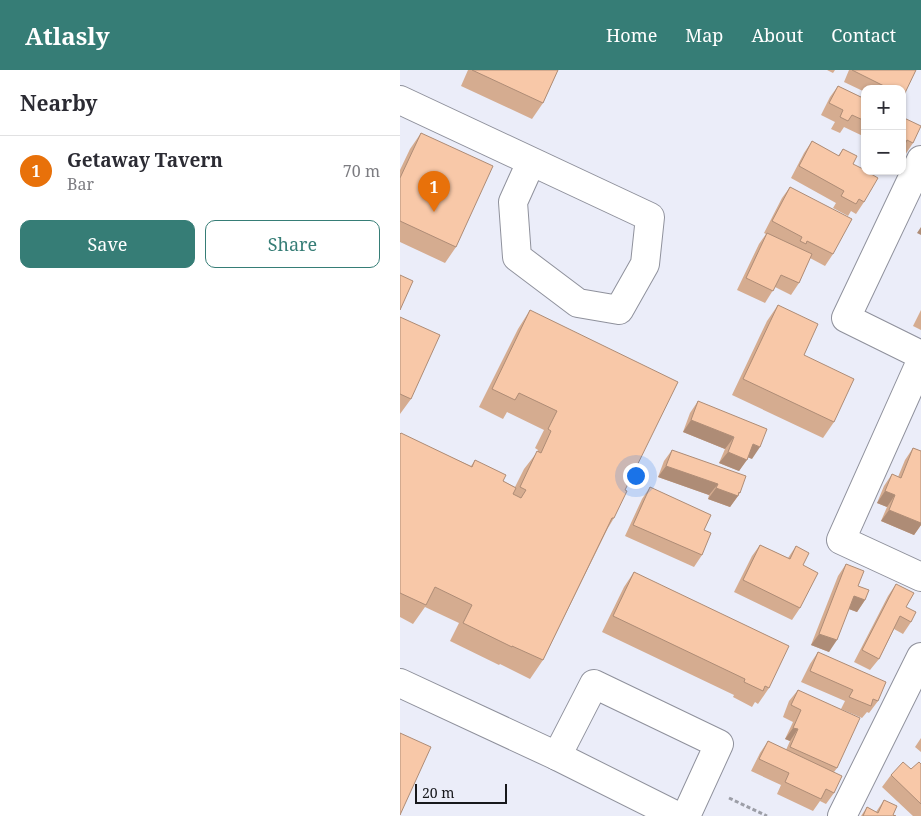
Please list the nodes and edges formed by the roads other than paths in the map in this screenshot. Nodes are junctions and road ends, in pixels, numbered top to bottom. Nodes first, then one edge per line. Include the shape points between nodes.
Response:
1 (400, 100) edge
2 (921, 160) edge
3 (531, 162) junction
4 (921, 355) edge
5 (921, 361) edge
6 (921, 577) edge
7 (921, 657) edge
8 (400, 682) edge
9 (557, 756) junction
10 (677, 816) edge
11 (686, 816) edge
12 (842, 816) edge

1 - 3 main road
2 - 4 main road via 846,318
3 - 3 main road via 650,217 645,264 618,310 578,303 517,257 513,202
5 - 6 main road via 841,540
7 - 12 main road
8 - 9 main road
9 - 10 main road
9 - 11 main road via 594,684 719,744

